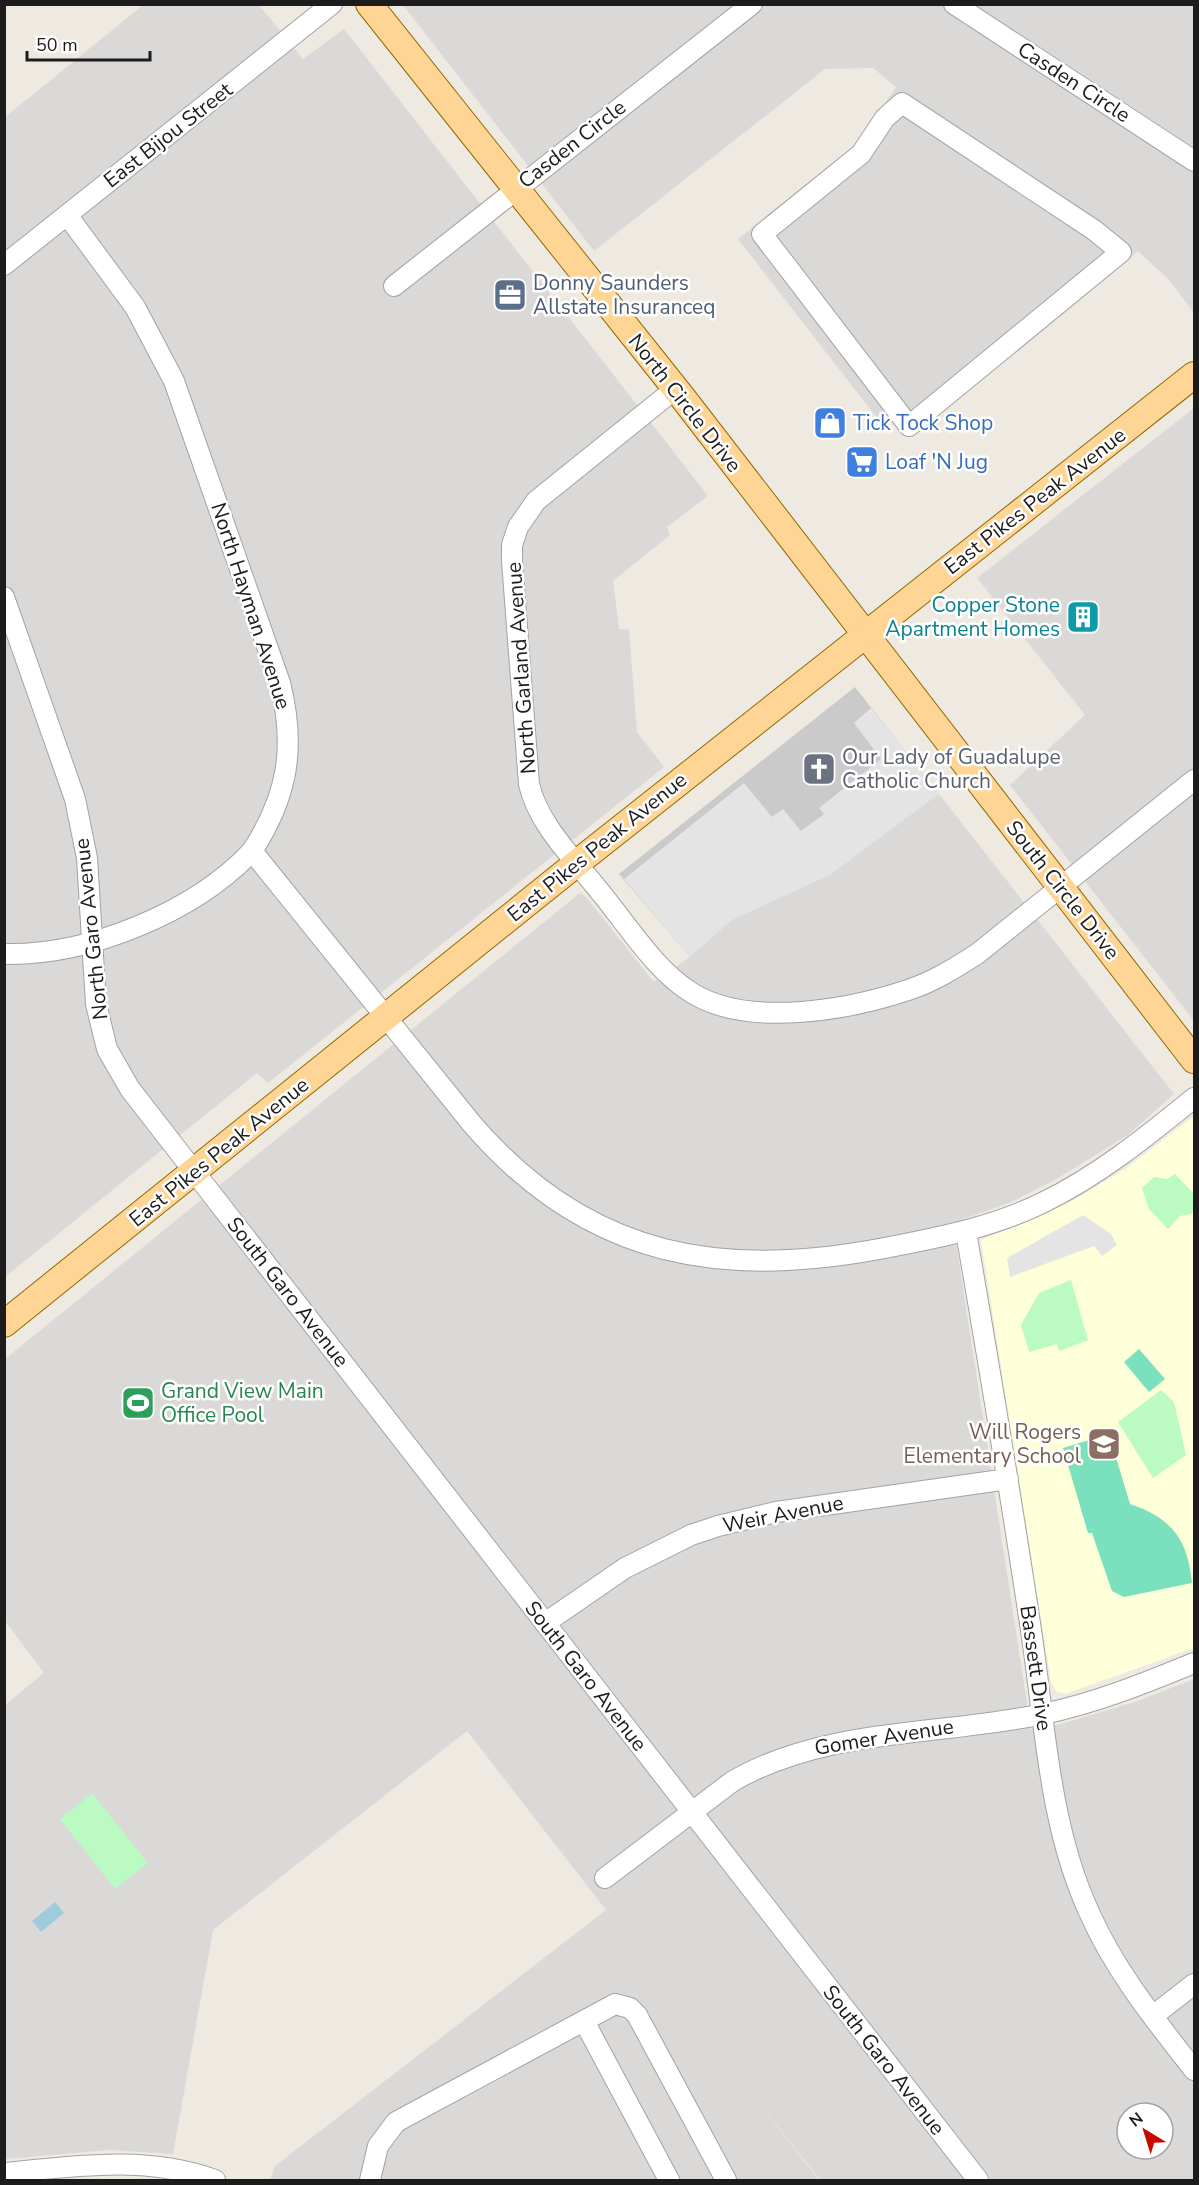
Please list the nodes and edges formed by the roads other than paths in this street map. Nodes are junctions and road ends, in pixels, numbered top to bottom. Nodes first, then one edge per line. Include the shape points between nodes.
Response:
1 (332, 4) edge
2 (369, 4) edge
3 (752, 4) edge
4 (954, 4) edge
5 (1194, 160) edge
6 (515, 188) junction
7 (67, 215) junction
8 (762, 234) joint
9 (4, 265) edge
10 (394, 286) dead end
11 (1194, 375) edge
12 (675, 389) junction
13 (4, 597) edge
14 (865, 634) junction
15 (1194, 780) edge
16 (252, 851) junction
17 (577, 863) junction
18 (1061, 888) junction
19 (91, 942) junction
20 (4, 954) edge
21 (385, 1018) junction
22 (1194, 1060) edge
23 (1194, 1098) edge
24 (195, 1172) junction
25 (966, 1232) junction
26 (4, 1324) edge
27 (1008, 1479) junction
28 (545, 1623) junction
29 (1194, 1664) edge
30 (1042, 1714) junction
31 (690, 1812) junction
32 (605, 1878) dead end
33 (1194, 1984) edge
34 (1153, 2016) junction
35 (584, 2021) junction
36 (1194, 2070) edge
37 (119, 2172) edge
38 (4, 2173) edge
39 (215, 2181) edge
40 (370, 2181) edge
41 (669, 2181) edge
42 (726, 2181) edge
43 (978, 2181) edge

1 - 7 street, East Bijou Street
2 - 6 main road, North Circle Drive
3 - 6 street, Casden Circle
4 - 5 street, Casden Circle
6 - 10 street, Casden Circle
6 - 12 main road, North Circle Drive
7 - 9 street, East Bijou Street
7 - 16 street, North Hayman Avenue via 135,307 174,381 280,683 289,724 288,760 267,829
8 - 8 street via 861,154 885,118 902,104 1094,230 1121,252 909,426
11 - 14 main road, East Pikes Peak Avenue
12 - 14 main road, North Circle Drive
12 - 17 street, North Garland Avenue via 548,488 526,513 512,545 529,784 533,801
13 - 19 street, North Garo Avenue via 75,799 87,858
14 - 17 main road, East Pikes Peak Avenue
14 - 18 main road, South Circle Drive
15 - 18 street, North Garland Avenue
16 - 19 street, North Hayman Avenue via 235,870 198,895 156,917
16 - 21 street
17 - 18 street, North Garland Avenue via 672,979 711,1005 761,1014 856,1003 931,981 977,954
17 - 21 main road, East Pikes Peak Avenue
18 - 22 main road, South Circle Drive
19 - 20 street, North Hayman Avenue
19 - 24 street, North Garo Avenue via 96,1004 107,1049 130,1089
21 - 24 main road, East Pikes Peak Avenue
21 - 25 street via 501,1157 585,1218 634,1241 696,1257 760,1263 846,1256
23 - 25 street via 1126,1152 1070,1188
24 - 26 main road, East Pikes Peak Avenue
24 - 28 street, South Garo Avenue
25 - 27 street, Bassett Drive
27 - 28 street, Weir Avenue via 776,1512 718,1526 625,1568
27 - 30 street, Bassett Drive
28 - 31 street, South Garo Avenue
29 - 30 street, Gomer Avenue via 1115,1694
30 - 31 street, Gomer Avenue via 798,1751 754,1769
30 - 34 street, Bassett Drive via 1058,1814 1075,1879 1104,1944
31 - 32 street, Gomer Avenue
31 - 43 street, South Garo Avenue
33 - 34 street
34 - 36 street, Bassett Drive
35 - 40 street via 396,2122 378,2146
35 - 41 street
35 - 42 street via 615,2004 630,2008 637,2015
37 - 38 street
37 - 39 street via 171,2168

